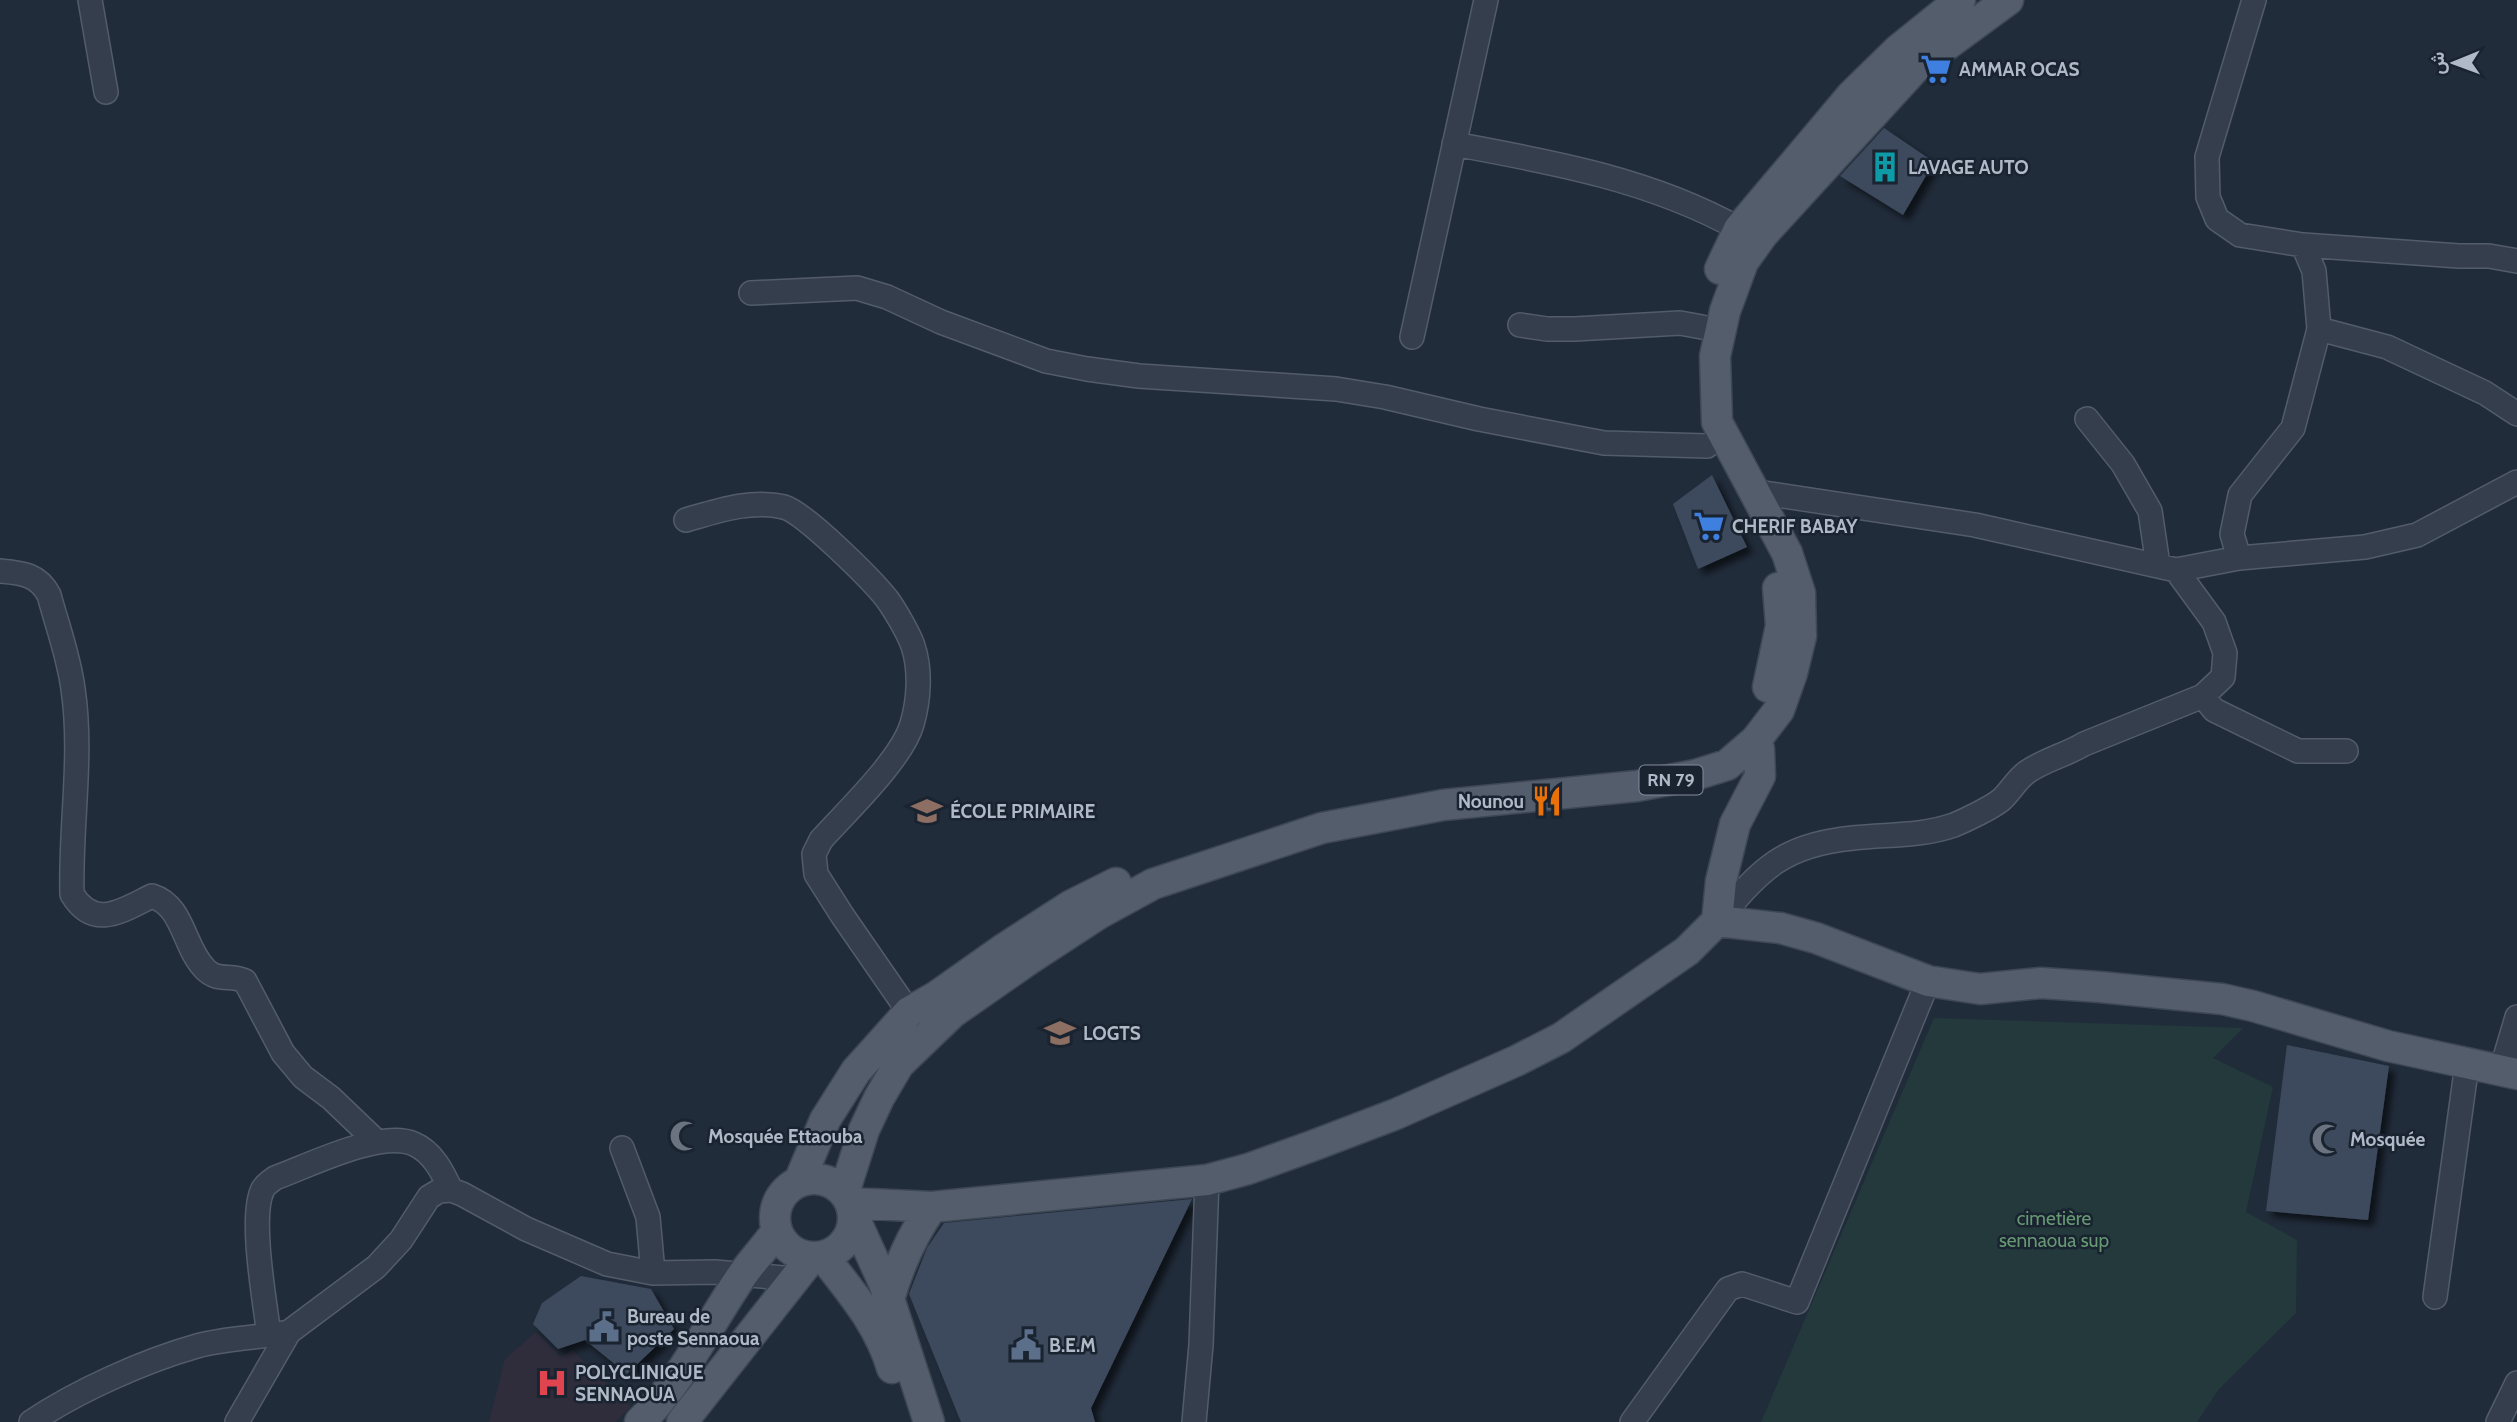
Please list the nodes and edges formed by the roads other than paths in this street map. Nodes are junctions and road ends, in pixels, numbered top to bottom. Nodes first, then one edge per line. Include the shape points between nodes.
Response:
1 (90, 0) edge
2 (1486, 0) edge
3 (1960, 0) edge
4 (2008, 0) edge
5 (2254, 0) edge
6 (106, 92) dead end
7 (1454, 144) junction
8 (1740, 229) junction
9 (2303, 245) junction
10 (2517, 261) edge
11 (751, 293) dead end
12 (1520, 325) dead end
13 (1702, 327) junction
14 (2319, 329) junction
15 (1412, 337) dead end
16 (2517, 414) edge
17 (2087, 419) dead end
18 (1707, 446) junction
19 (2517, 482) edge
20 (1757, 492) junction
21 (685, 520) dead end
22 (2239, 558) junction
23 (2167, 568) junction
24 (0, 571) edge
25 (2203, 696) junction
26 (1756, 740) junction
27 (2346, 751) dead end
28 (1717, 921) junction
29 (1928, 981) junction
30 (909, 1012) junction
31 (2517, 1017) edge
32 (934, 1032) junction
33 (2467, 1064) junction
34 (2509, 1072) edge
35 (377, 1142) junction
36 (622, 1149) dead end
37 (1207, 1180) junction
38 (799, 1182) junction
39 (451, 1190) junction
40 (849, 1204) junction
41 (932, 1207) junction
42 (778, 1231) junction
43 (810, 1264) junction
44 (653, 1273) junction
45 (744, 1274) junction
46 (2435, 1297) dead end
47 (889, 1299) junction
48 (279, 1334) junction
49 (2517, 1383) edge
50 (32, 1422) edge
51 (237, 1422) edge
52 (640, 1422) edge
53 (682, 1422) edge
54 (908, 1422) edge
55 (929, 1422) edge
56 (1194, 1422) edge
57 (1632, 1422) edge
58 (2498, 1422) edge

1 - 6 street
2 - 7 street
3 - 8 main road via 1852,94
4 - 20 main road, RN 79 via 1914,69 1763,234 1743,262 1720,326 1715,394 1717,422
5 - 9 street via 2207,157 2208,197 2217,219 2239,235
7 - 8 street via 1620,179 1706,210
7 - 15 street
8 - 13 main road via 1713,284
9 - 10 street
9 - 14 street via 2314,271
11 - 18 street via 857,288 1046,360 1087,369 1336,389 1604,443
12 - 13 street via 1548,329 1680,323
13 - 18 main road via 1700,394
14 - 16 street via 2387,347 2485,393
14 - 22 street via 2293,428 2240,495 2232,534
17 - 23 street via 2123,464 2150,511
18 - 30 main road via 1754,520 1770,554 1781,597 1781,626 1764,700 1730,745 1696,761 1633,772 1459,783 1383,797 1220,843 1141,870 1070,906
19 - 22 street via 2417,534 2365,547
20 - 23 street via 1975,525
20 - 26 main road, RN 79 via 1787,553 1800,593 1801,636 1779,710
21 - 30 street via 732,507 767,504 789,508 822,533 887,600 913,645 919,685 904,746 814,854 816,874
22 - 23 street
23 - 25 street via 2214,622 2225,653 2222,677
24 - 35 street via 34,577 43,585 71,676 76,722 72,894 79,905 91,913 115,915 152,896 165,900 203,968 214,977 245,981 283,1053 303,1077
25 - 27 street via 2214,710 2298,751
25 - 28 street via 2028,771 2001,800 1957,823 1931,832 1852,838 1794,851 1754,877
26 - 28 main road via 1760,776 1735,824
26 - 32 main road, RN 79 via 1727,765 1695,775 1637,786 1443,805 1322,828 1153,884 1028,960 952,1013
28 - 29 main road via 1780,928 1816,938
28 - 37 main road via 1687,951 1549,1044 1395,1114
29 - 33 main road via 1980,989 2041,983 2222,999
29 - 57 street via 1797,1302 1742,1284 1728,1289
30 - 32 street
30 - 38 main road via 856,1071 825,1120
31 - 34 street
32 - 40 main road, RN 79 via 899,1065 879,1098 864,1130
33 - 34 main road
33 - 46 street
35 - 39 street via 415,1144 439,1166
35 - 48 street via 275,1178 264,1187 258,1235
36 - 44 street via 648,1217
37 - 41 main road
37 - 56 street
38 - 40 main road via 824,1180 835,1185
38 - 42 main road via 781,1198 775,1220
39 - 44 street via 607,1264
39 - 48 street via 429,1197 401,1240 376,1267
40 - 41 main road
40 - 43 main road via 849,1237
40 - 47 main road
41 - 47 main road via 898,1266
42 - 43 main road
42 - 45 main road
43 - 45 street
43 - 53 main road
43 - 54 main road via 871,1318
44 - 45 street
45 - 52 main road via 695,1350
47 - 55 main road
48 - 50 street via 200,1345 169,1355 86,1390
48 - 51 street
49 - 58 street

